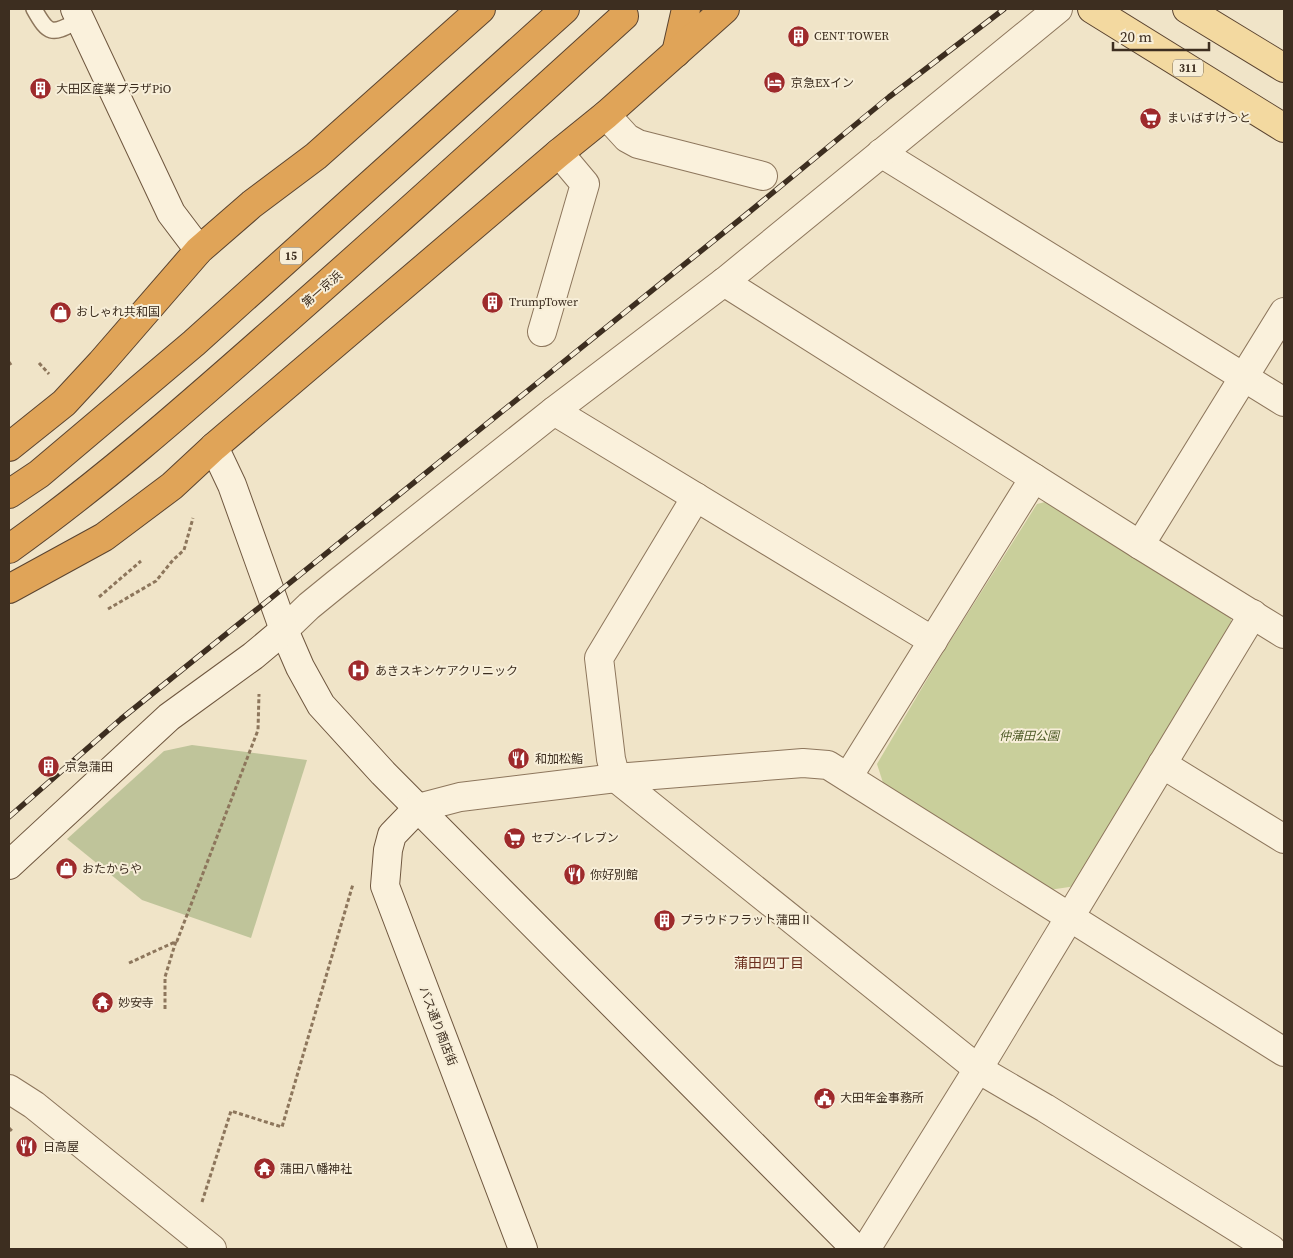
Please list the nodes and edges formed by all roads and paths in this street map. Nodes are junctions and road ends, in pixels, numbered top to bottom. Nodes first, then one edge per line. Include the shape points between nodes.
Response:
1 (34, 9) edge
2 (479, 9) edge
3 (565, 9) edge
4 (686, 9) edge
5 (725, 9) edge
6 (1058, 9) edge
7 (1092, 9) edge
8 (1200, 13) edge
9 (78, 15) edge
10 (624, 16) dead end
11 (676, 53) junction
12 (1284, 68) edge
13 (606, 115) junction
14 (1284, 128) edge
15 (558, 153) junction
16 (881, 153) junction
17 (763, 176) dead end
18 (199, 250) junction
19 (724, 282) junction
20 (1284, 312) edge
21 (542, 332) dead end
22 (38, 363) dead end
23 (46, 378) dead end
24 (1244, 378) junction
25 (1284, 402) edge
26 (554, 411) junction
27 (9, 447) edge
28 (214, 447) junction
29 (1034, 478) junction
30 (9, 494) edge
31 (696, 497) junction
32 (193, 518) dead end
33 (1140, 545) junction
34 (9, 549) edge
35 (141, 561) dead end
36 (9, 590) edge
37 (100, 597) dead end
38 (108, 609) dead end
39 (1253, 614) junction
40 (284, 630) junction
41 (1284, 634) edge
42 (933, 641) junction
43 (259, 694) dead end
44 (1162, 764) junction
45 (848, 777) junction
46 (616, 778) junction
47 (418, 808) junction
48 (1284, 839) edge
49 (9, 865) edge
50 (354, 879) dead end
51 (1069, 917) junction
52 (176, 941) junction
53 (129, 963) dead end
54 (165, 1009) dead end
55 (1284, 1052) edge
56 (978, 1069) junction
57 (9, 1089) edge
58 (195, 1244) edge
59 (523, 1249) edge
60 (856, 1249) edge
61 (866, 1249) edge
62 (1271, 1249) edge

1 - 9 lane via 48,30 56,31
2 - 18 highway via 316,156 252,204
3 - 30 highway, 15 via 194,343 39,474
4 - 11 highway
5 - 11 highway
6 - 16 street
7 - 14 main road, 311
8 - 12 main road
9 - 18 street via 171,213
10 - 34 highway, 第一京浜 via 201,395 72,502
11 - 13 highway
13 - 15 highway
13 - 17 street via 627,138 638,144
15 - 21 street via 585,184
15 - 28 highway
16 - 19 street
16 - 24 street
18 - 27 highway via 64,403
19 - 26 street
19 - 29 street
20 - 24 street
22 - 23 path via 50,375
24 - 25 street
24 - 33 street
26 - 31 street
26 - 40 street via 336,584
28 - 36 highway via 172,486 104,537
28 - 40 street via 244,516
29 - 33 street
29 - 42 street
31 - 42 street
31 - 46 street via 599,658
32 - 38 path via 184,550 156,581
33 - 39 street
35 - 37 path
39 - 41 street
39 - 44 street
40 - 47 street via 321,705
40 - 49 street via 254,656 169,717
42 - 45 street
43 - 52 path via 258,730
44 - 48 street
44 - 51 street
45 - 46 street via 828,765 803,763
45 - 51 street
46 - 47 street via 460,797
46 - 56 street
47 - 59 street, バス通り商店街 via 392,835 385,886
47 - 60 street
50 - 58 path via 282,1127 231,1111
51 - 55 street
51 - 56 street
52 - 53 path
52 - 54 path via 165,977
56 - 61 street
56 - 62 street
57 - 58 street via 34,1105

